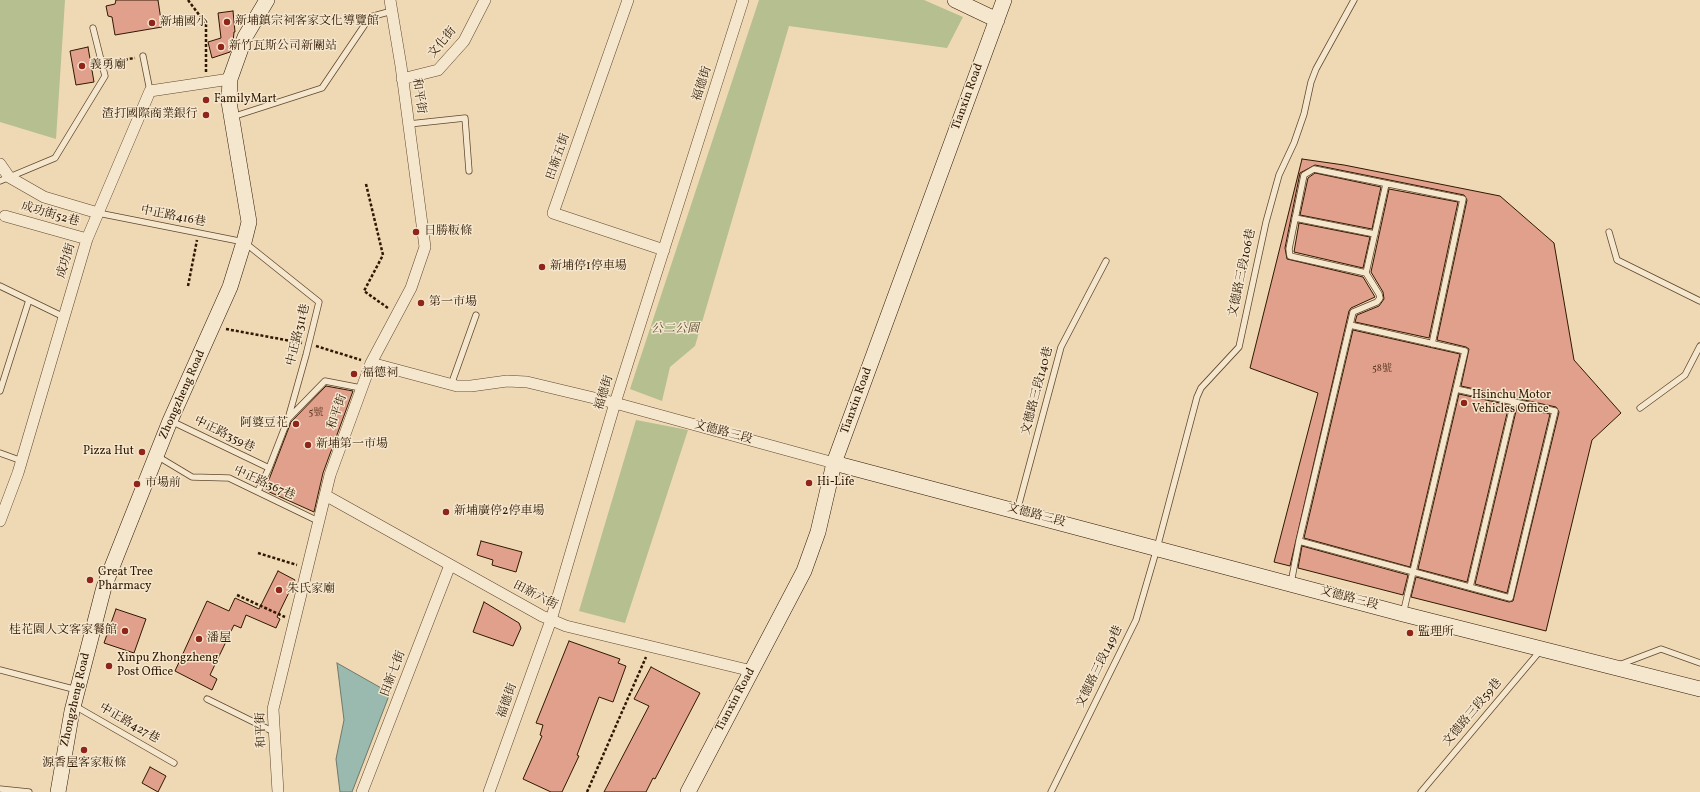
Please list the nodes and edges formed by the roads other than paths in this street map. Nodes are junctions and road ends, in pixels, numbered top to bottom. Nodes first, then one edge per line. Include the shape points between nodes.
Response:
1 (267, 0) edge
2 (390, 0) edge
3 (485, 0) edge
4 (628, 0) edge
5 (743, 0) edge
6 (955, 0) edge
7 (1004, 0) edge
8 (1354, 0) edge
9 (392, 11) junction
10 (997, 20) junction
11 (93, 28) dead end
12 (143, 56) road end
13 (230, 79) junction
14 (402, 79) junction
15 (150, 91) junction
16 (231, 117) junction
17 (408, 124) junction
18 (0, 164) edge
19 (469, 171) dead end
20 (4, 179) edge
21 (1386, 184) junction
22 (98, 213) junction
23 (5, 216) dead end
24 (1295, 218) junction
25 (1610, 232) dead end
26 (1375, 234) junction
27 (87, 239) junction
28 (244, 242) junction
29 (664, 250) junction
30 (1106, 261) dead end
31 (1366, 273) junction
32 (0, 286) edge
33 (29, 300) junction
34 (1700, 302) edge
35 (476, 315) dead end
36 (64, 317) junction
37 (1350, 325) junction
38 (1432, 344) junction
39 (1700, 346) edge
40 (371, 362) junction
41 (451, 385) junction
42 (360, 388) junction
43 (1456, 389) junction
44 (0, 391) edge
45 (1514, 402) junction
46 (615, 403) junction
47 (1640, 408) dead end
48 (288, 419) junction
49 (170, 421) junction
50 (0, 453) edge
51 (156, 456) junction
52 (22, 461) junction
53 (834, 463) junction
54 (269, 468) junction
55 (258, 491) junction
56 (325, 495) junction
57 (1017, 511) junction
58 (0, 520) edge
59 (318, 521) junction
60 (1299, 541) junction
61 (1157, 548) junction
62 (450, 565) junction
63 (1413, 571) junction
64 (1291, 583) junction
65 (1470, 587) junction
66 (1403, 614) junction
67 (551, 620) junction
68 (1542, 649) junction
69 (1700, 663) edge
70 (1613, 667) junction
71 (0, 670) edge
72 (752, 671) junction
73 (1700, 689) edge
74 (77, 690) junction
75 (207, 698) dead end
76 (73, 705) junction
77 (274, 732) junction
78 (174, 763) dead end
79 (0, 789) edge
80 (29, 792) edge
81 (58, 792) edge
82 (278, 792) edge
83 (362, 792) edge
84 (489, 792) edge
85 (688, 792) edge
86 (1051, 792) edge
87 (1421, 792) edge

1 - 13 main road, Zhongzheng Road via 245,37
2 - 9 street, 和平街
3 - 14 street, 文化街 via 464,42 438,70
4 - 29 street, 田新五街 via 553,213
5 - 29 street, 福德街
6 - 10 main road
7 - 10 main road, Tianxin Road
8 - 61 lane, 文德路三段106巷 via 1316,69 1294,143 1279,175 1266,222 1239,347 1201,388 1197,397
9 - 14 street, 和平街
9 - 16 lane via 370,17 322,88
10 - 53 main road, Tianxin Road
11 - 20 lane via 105,76 55,158
12 - 15 lane
13 - 15 street
13 - 16 main road, Zhongzheng Road
14 - 17 street, 和平街
15 - 22 street, 成功街
16 - 28 main road, Zhongzheng Road via 249,222
17 - 19 lane via 465,118
17 - 40 street, 和平街 via 424,247 411,288
18 - 20 street
20 - 22 street via 44,197
21 - 24 lane via 1314,169 1304,175
21 - 26 lane
21 - 38 lane via 1463,199
22 - 27 street, 成功街
22 - 28 lane, 中正路416巷
23 - 27 street, 成功街52巷
24 - 26 lane
24 - 31 lane via 1290,256
25 - 34 lane via 1617,260
26 - 31 lane
27 - 36 street, 成功街
28 - 48 lane, 中正路311巷 via 319,302
28 - 49 main road, Zhongzheng Road via 214,327
29 - 46 street, 福德街
30 - 57 lane, 文德路三段140巷 via 1061,347
31 - 37 lane via 1380,298 1377,302 1353,312
32 - 33 lane
33 - 36 lane
33 - 44 lane
35 - 41 lane
36 - 52 street, 成功街
37 - 38 lane
37 - 60 lane
38 - 43 lane via 1465,351
39 - 47 lane via 1685,375
40 - 41 street, 文德路三段
40 - 42 street, 和平街
41 - 46 street, 文德路三段 via 471,386 507,380 526,382
42 - 48 lane via 325,381
42 - 56 street, 和平街
43 - 45 lane
43 - 63 lane
45 - 65 lane
45 - 65 lane via 1555,412 1510,598
46 - 53 street, 文德路三段
46 - 67 street, 福德街
48 - 54 lane
49 - 51 main road, Zhongzheng Road
49 - 54 lane, 中正路359巷
50 - 52 lane
51 - 55 lane, 中正路367巷 via 192,477 228,478
51 - 74 main road, Zhongzheng Road via 104,587
52 - 58 street, 成功街
53 - 57 main road, 文德路三段
53 - 72 main road, Tianxin Road via 818,532 804,572
54 - 55 lane
55 - 59 lane, 中正路367巷
56 - 59 street, 和平街
56 - 62 street, 田新六街
57 - 61 main road, 文德路三段
59 - 77 street, 和平街 via 273,709
60 - 63 lane
60 - 64 lane
61 - 64 main road, 文德路三段
61 - 86 lane, 文德路三段149巷 via 1136,620
62 - 67 street, 田新六街
62 - 83 street, 田新七街
63 - 65 lane
63 - 66 lane
64 - 66 main road, 文德路三段
66 - 68 main road, 文德路三段
67 - 72 street, 田新六街 via 566,626
67 - 84 street, 福德街
68 - 70 main road, 文德路三段
68 - 87 lane, 文德路三段59巷
69 - 70 lane via 1661,649
70 - 73 main road, 文德路三段
71 - 74 lane
72 - 85 main road, Tianxin Road
74 - 76 main road, Zhongzheng Road
75 - 77 lane
76 - 78 lane, 中正路427巷
76 - 81 main road, Zhongzheng Road
77 - 82 street, 和平街
79 - 80 lane

